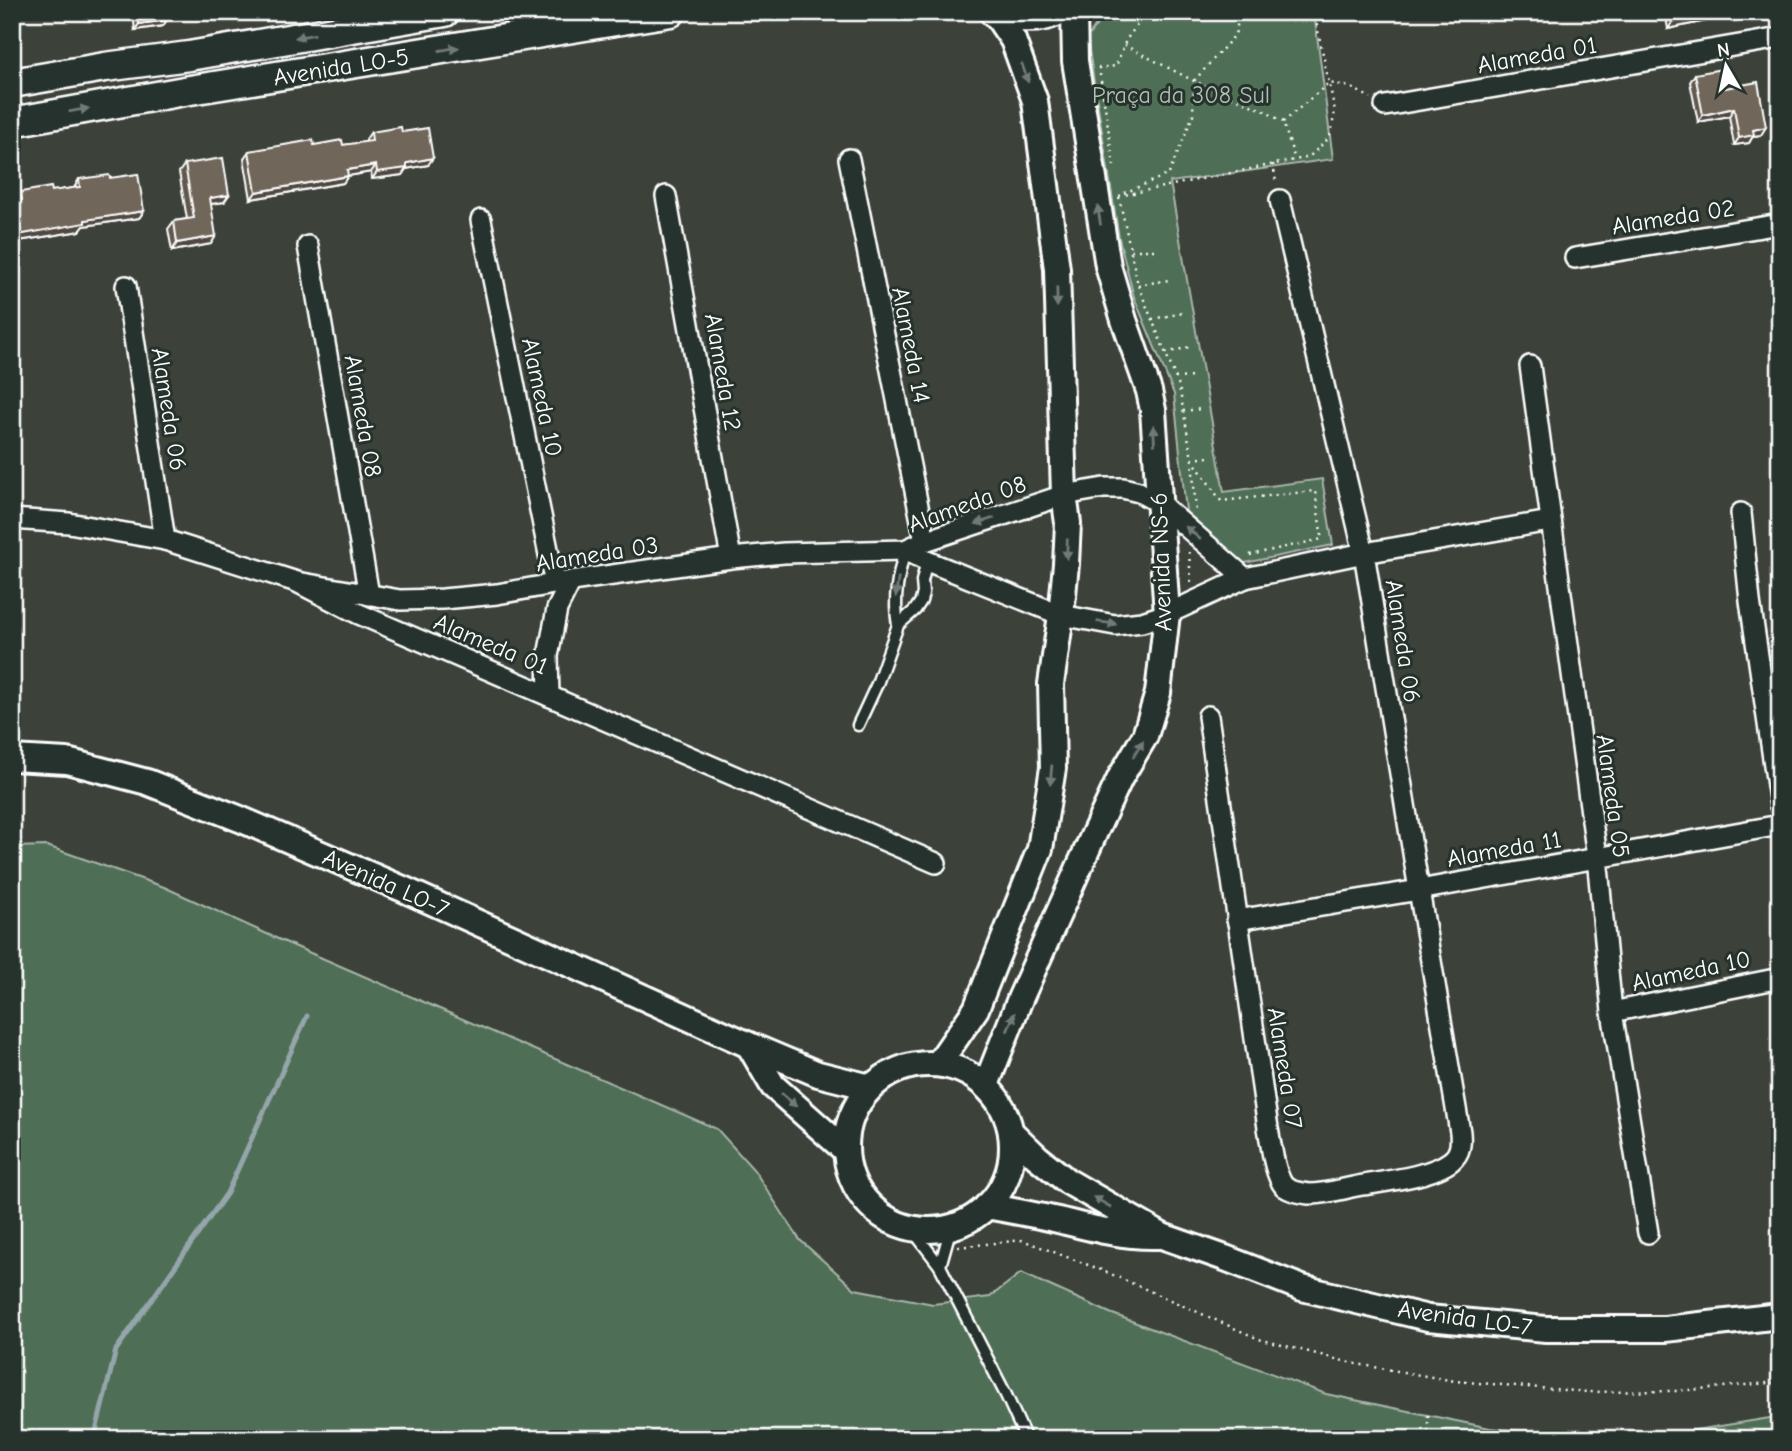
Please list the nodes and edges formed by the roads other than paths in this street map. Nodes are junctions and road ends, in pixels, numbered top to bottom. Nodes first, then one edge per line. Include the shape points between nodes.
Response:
1 (445, 12) edge
2 (671, 12) edge
3 (994, 12) edge
4 (1055, 12) edge
5 (1074, 12) edge
6 (1780, 38) edge
7 (12, 83) edge
8 (1385, 106) road end
9 (12, 122) edge
10 (849, 159) dead end
11 (666, 195) dead end
12 (1280, 200) dead end
13 (481, 220) dead end
14 (1780, 224) edge
15 (308, 246) dead end
16 (1575, 258) dead end
17 (126, 286) dead end
18 (1530, 366) dead end
19 (1064, 495) junction
20 (1159, 503) junction
21 (1741, 513) dead end
22 (12, 519) edge
23 (1550, 521) junction
24 (165, 540) junction
25 (925, 541) junction
26 (905, 550) junction
27 (1364, 552) junction
28 (731, 558) junction
29 (927, 561) junction
30 (1245, 578) junction
31 (297, 582) junction
32 (563, 583) junction
33 (369, 595) junction
34 (1167, 614) junction
35 (1061, 615) junction
36 (898, 625) junction
37 (548, 696) junction
38 (1208, 716) dead end
39 (858, 725) dead end
40 (12, 758) edge
41 (1780, 806) edge
42 (1780, 825) edge
43 (1597, 857) junction
44 (936, 863) dead end
45 (1419, 890) junction
46 (1237, 920) junction
47 (1780, 978) edge
48 (1612, 1012) junction
49 (749, 1045) junction
50 (938, 1063) junction
51 (986, 1085) junction
52 (870, 1087) junction
53 (1454, 1095) joint
54 (1011, 1132) junction
55 (845, 1150) junction
56 (987, 1206) junction
57 (911, 1228) junction
58 (1648, 1233) dead end
59 (1162, 1236) junction
60 (948, 1238) junction
61 (940, 1266) junction
62 (1780, 1316) edge
63 (1026, 1439) edge

1 -> 7 main road, Avenida LO-5
9 -> 2 main road, Avenida LO-5
3 - 4 main road via 1021,18
3 -> 19 street via 1013,40 1035,101 1057,269
20 -> 5 street, Avenida NS-6 via 1153,410 1108,266 1075,61
6 - 8 street, Alameda 01
10 - 25 street, Alameda 14
11 - 28 street, Alameda 12
12 - 27 street, Alameda 06
13 - 32 street, Alameda 10
14 - 16 street, Alameda 02
15 - 33 street, Alameda 08
17 - 24 street, Alameda 06
18 - 23 street, Alameda 05
19 - 20 street, Alameda 08 via 1123,488
19 -> 25 street, Alameda 08
19 -> 35 street via 1068,523
30 -> 20 street, Alameda 08 via 1192,524
20 - 34 street, Avenida NS-6
21 - 41 street
22 - 24 street, Alameda 01 via 69,523
23 - 27 street, Alameda 08
23 - 43 street, Alameda 05
24 - 31 street, Alameda 01
25 - 26 street, Alameda 08
26 - 28 street, Alameda 03
26 - 29 street, Alameda 08
26 -> 36 lane via 895,597
27 - 30 street, Alameda 08
27 - 45 street, Alameda 06
28 - 32 street, Alameda 03
29 - 35 street, Alameda 08
29 - 36 lane via 921,601
30 - 34 street, Alameda 08
31 - 33 street, Alameda 03
31 - 37 street, Alameda 01
32 - 33 street, Alameda 03 via 443,599
32 - 37 street via 548,656
35 -> 34 street, Alameda 08 via 1115,625
51 -> 34 street, Avenida NS-6 via 1094,834 1145,736 1158,692
35 -> 50 street via 1052,684 1053,768 1040,849 976,1009
36 - 39 lane
37 - 44 street, Alameda 01
38 - 46 street, Alameda 07
40 - 49 street, Avenida LO-7 via 67,761 147,782 403,889
42 - 43 street, Alameda 11
43 - 45 street, Alameda 11
43 - 48 street, Alameda 05
45 - 46 street, Alameda 11
45 - 53 street, Alameda 06
46 - 53 street, Alameda 07 via 1268,1128 1285,1188 1309,1194 1328,1192 1418,1175 1450,1162 1461,1144
47 - 48 street, Alameda 10
48 - 58 street, Alameda 05
49 - 52 street, Avenida LO-7 via 818,1074
49 -> 55 street via 773,1086
50 - 51 street via 964,1071
50 - 52 street via 902,1068
51 - 54 street via 1003,1106
52 - 55 street via 847,1127
54 - 56 street via 1009,1172
59 -> 54 street, Avenida LO-7 via 1067,1181
55 - 57 street via 850,1176 864,1200 885,1218
56 - 59 street, Avenida LO-7 via 1109,1233
56 - 60 street
57 - 60 street via 938,1229
57 - 61 lane
59 - 62 street, Avenida LO-7 via 1302,1288 1428,1318 1546,1329 1665,1329
60 - 61 lane
61 - 63 lane

